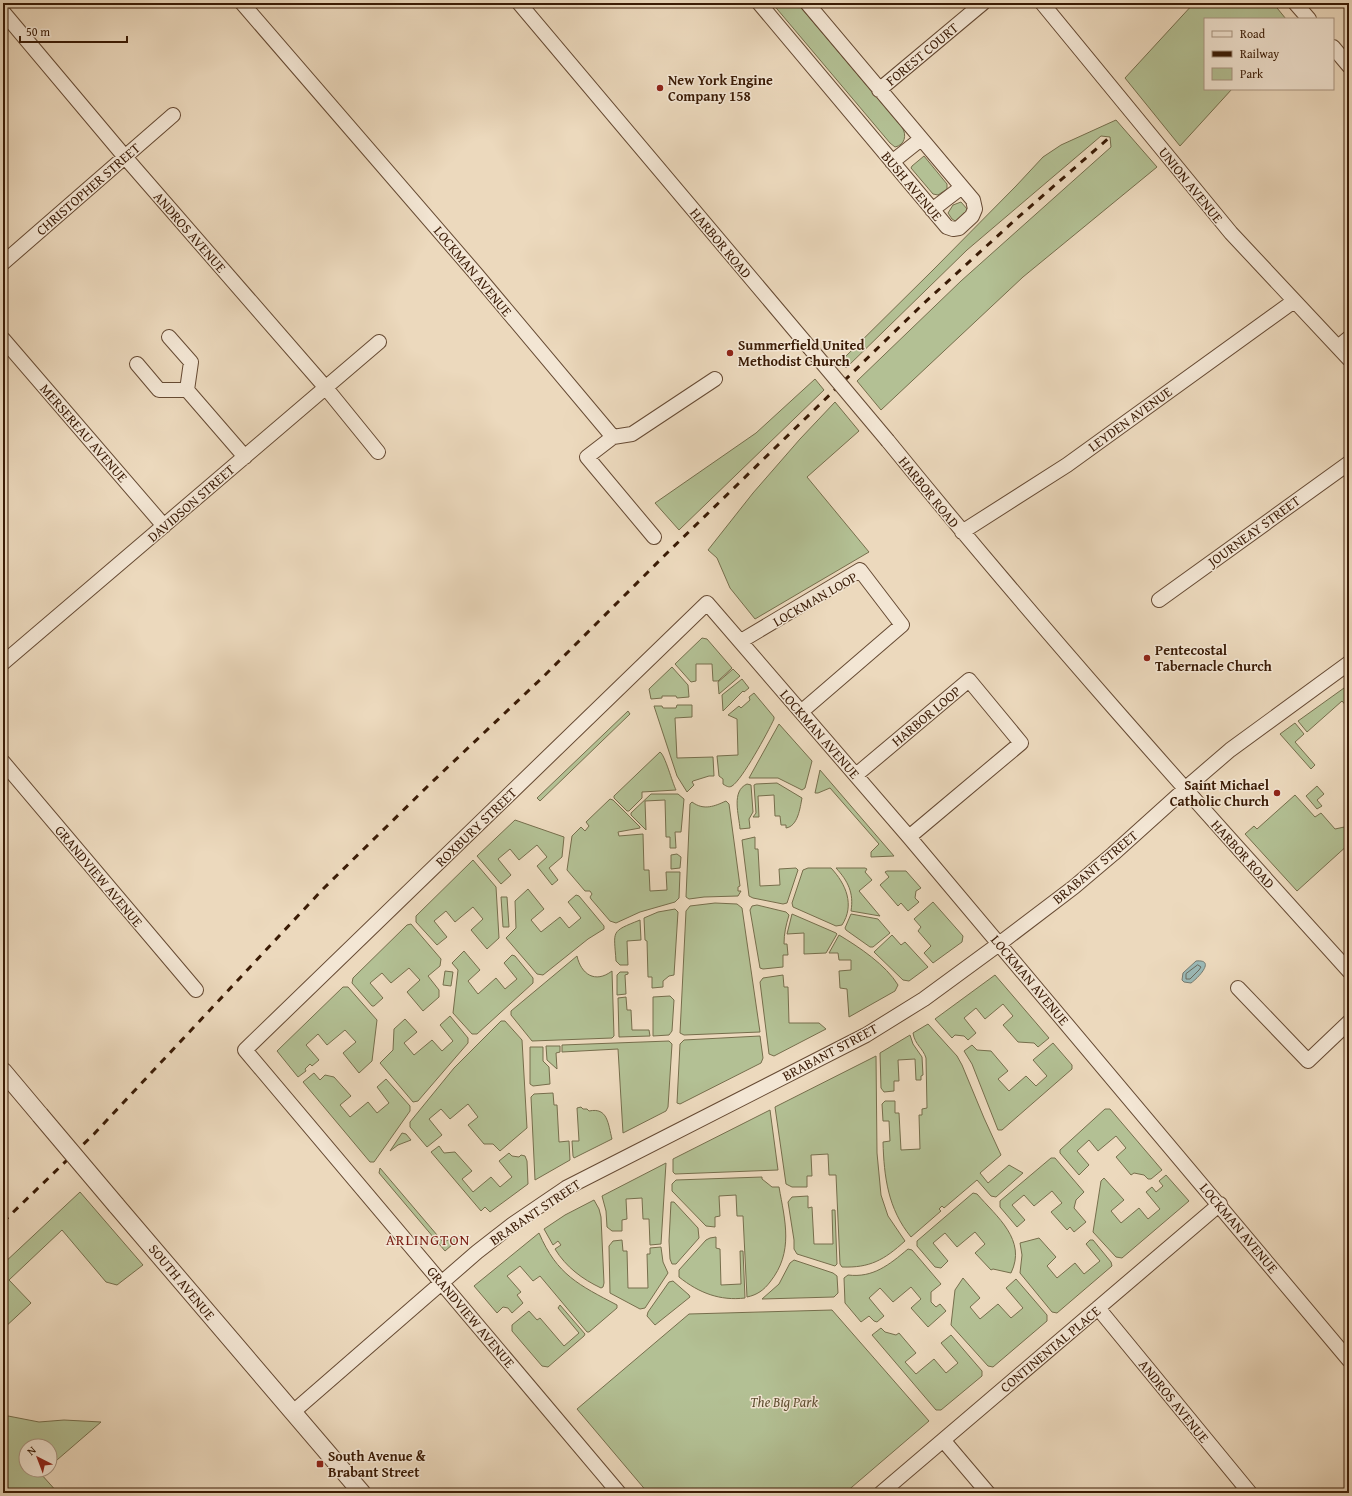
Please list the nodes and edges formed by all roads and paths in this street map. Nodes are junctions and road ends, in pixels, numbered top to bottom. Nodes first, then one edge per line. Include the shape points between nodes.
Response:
1 (242, 3) edge
2 (519, 3) edge
3 (759, 3) edge
4 (807, 3) edge
5 (983, 3) edge
6 (1042, 3) edge
7 (1295, 3) edge
8 (3, 12) edge
9 (1308, 18) edge
10 (1334, 48) edge
11 (1349, 66) edge
12 (880, 90) junction
13 (173, 115) dead end
14 (921, 139) junction
15 (125, 157) junction
16 (892, 162) junction
17 (962, 187) junction
18 (932, 210) junction
19 (3, 263) edge
20 (1294, 301) junction
21 (169, 337) dead end
22 (3, 339) edge
23 (378, 342) dead end
24 (1344, 343) edge
25 (1349, 359) edge
26 (137, 364) dead end
27 (714, 379) dead end
28 (326, 388) junction
29 (187, 390) junction
30 (613, 438) junction
31 (378, 452) dead end
32 (245, 457) junction
33 (1349, 463) edge
34 (164, 526) junction
35 (962, 532) junction
36 (654, 537) dead end
37 (1159, 600) dead end
38 (707, 604) joint
39 (741, 641) junction
40 (3, 663) edge
41 (1349, 663) edge
42 (801, 712) junction
43 (3, 762) edge
44 (856, 775) junction
45 (1185, 789) junction
46 (910, 837) junction
47 (999, 944) junction
48 (1349, 971) edge
49 (1238, 988) dead end
50 (196, 990) dead end
51 (1349, 1022) edge
52 (245, 1050) joint
53 (3, 1071) edge
54 (1220, 1204) junction
55 (443, 1283) junction
56 (1098, 1308) junction
57 (1349, 1360) edge
58 (293, 1412) junction
59 (943, 1440) junction
60 (362, 1493) edge
61 (619, 1493) edge
62 (881, 1493) edge
63 (988, 1493) edge
64 (1250, 1493) edge

1 - 30 street, LOCKMAN AVENUE via 477,275
2 - 35 street, HARBOR ROAD, bridge
3 - 16 street, BUSH AVENUE
4 - 12 street, BUSH AVENUE
5 - 12 street, FOREST COURT
6 - 20 street, UNION AVENUE via 1231,233
7 - 9 street
8 - 15 street, ANDROS AVENUE
10 - 11 street
12 - 14 street, BUSH AVENUE
13 - 15 street, CHRISTOPHER STREET
14 - 16 street
14 - 17 street, BUSH AVENUE
15 - 19 street, CHRISTOPHER STREET
15 - 28 street, ANDROS AVENUE
16 - 18 street, BUSH AVENUE
17 - 18 street
17 - 18 street, BUSH AVENUE via 973,200 975,209 963,225 953,230
20 - 24 street, UNION AVENUE
20 - 35 street, LEYDEN AVENUE via 1067,465
21 - 29 street via 191,362
22 - 34 street, MERSEREAU AVENUE
23 - 28 street, DAVIDSON STREET
24 - 25 street, UNION AVENUE
26 - 29 street via 159,390
27 - 30 street via 632,434
28 - 31 street, ANDROS AVENUE
28 - 32 street, DAVIDSON STREET
29 - 32 street
30 - 36 street via 587,457
32 - 34 street, DAVIDSON STREET
33 - 37 street, JOURNEAY STREET
34 - 40 street, DAVIDSON STREET
35 - 45 street, HARBOR ROAD
38 - 39 street, LOCKMAN AVENUE
38 - 52 street, ROXBURY STREET
39 - 42 street, LOCKMAN AVENUE
39 - 42 street, LOCKMAN LOOP via 860,570 902,625
41 - 45 street, BRABANT STREET via 1256,730
42 - 44 street, LOCKMAN AVENUE
43 - 50 street, GRANDVIEW AVENUE
44 - 46 street, LOCKMAN AVENUE
44 - 46 street, HARBOR LOOP via 969,680 1021,743
45 - 47 street, BRABANT STREET via 1074,887
45 - 48 street, HARBOR ROAD
46 - 47 street, LOCKMAN AVENUE
47 - 54 street, LOCKMAN AVENUE
47 - 55 street, BRABANT STREET via 924,999 866,1035 566,1188 513,1224
49 - 51 street via 1308,1061
52 - 55 street, GRANDVIEW AVENUE
53 - 58 street, SOUTH AVENUE, bridge
54 - 56 street, CONTINENTAL PLACE
54 - 57 street, LOCKMAN AVENUE
55 - 58 street, BRABANT STREET
55 - 61 street, GRANDVIEW AVENUE
56 - 59 street, CONTINENTAL PLACE
56 - 64 street, ANDROS AVENUE
58 - 60 street, SOUTH AVENUE
59 - 62 street, CONTINENTAL PLACE
59 - 63 street

